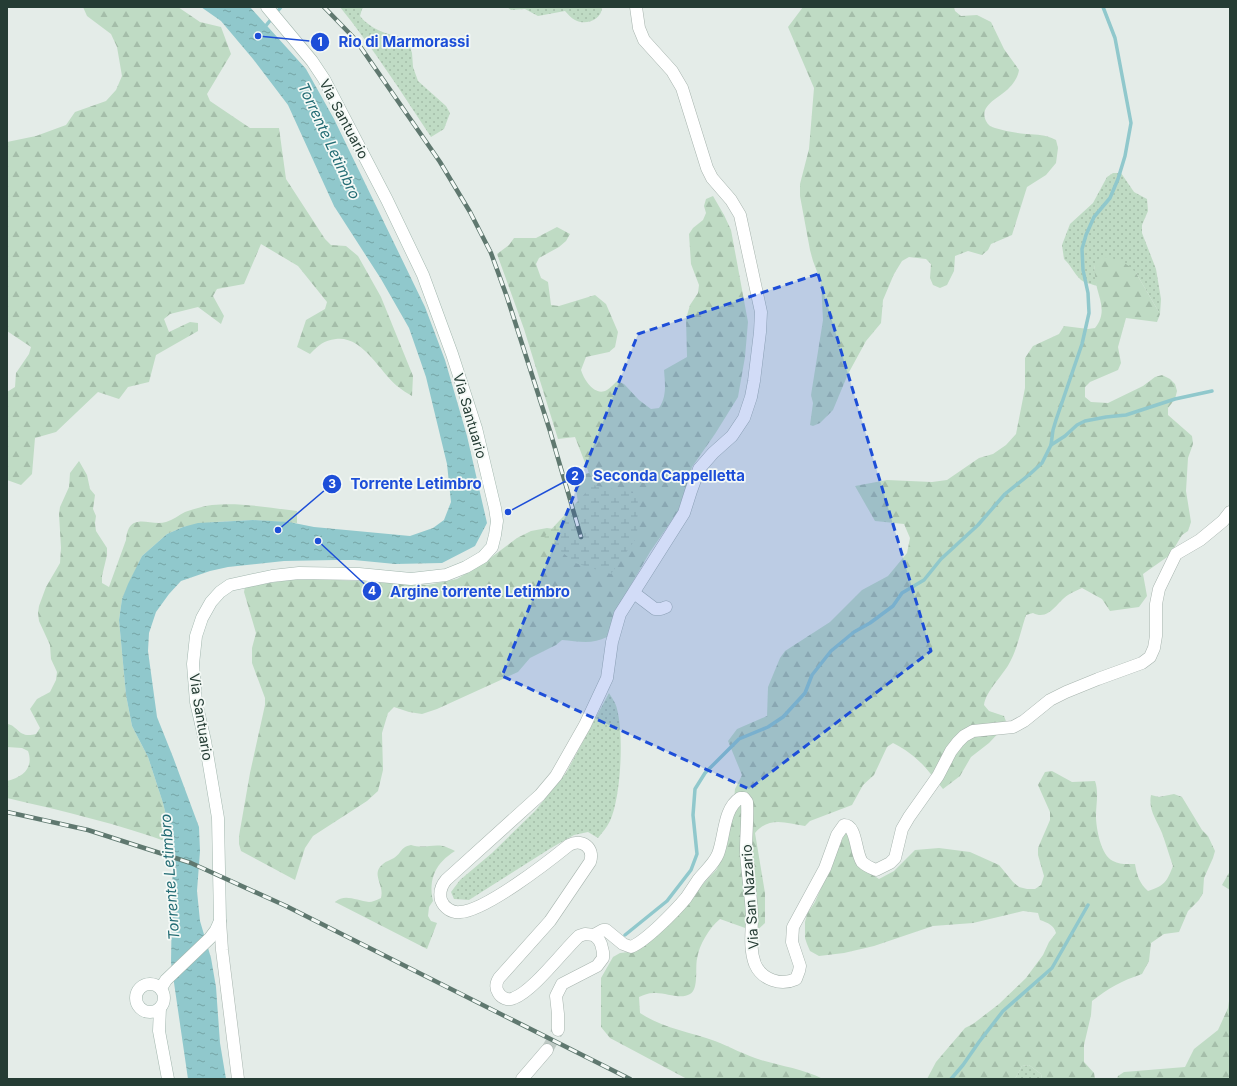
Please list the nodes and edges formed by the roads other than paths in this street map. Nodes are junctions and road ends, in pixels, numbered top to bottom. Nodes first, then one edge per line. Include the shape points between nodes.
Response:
1 (267, 7) edge
2 (636, 7) edge
3 (1230, 512) edge
4 (634, 593) junction
5 (666, 606) dead end
6 (220, 921) junction
7 (594, 935) junction
8 (160, 988) junction
9 (160, 1008) junction
10 (145, 1012) junction
11 (558, 1030) tunnel mouth
12 (159, 1031) junction
13 (547, 1050) tunnel mouth
14 (168, 1079) edge
15 (238, 1079) edge
16 (522, 1079) edge

1 - 6 street, Via Santuario via 324,79 423,275 476,428 497,521 492,547 483,557 446,575 411,579 360,574 272,576 230,585 211,602 196,636 193,664 196,702 206,741 218,818
2 - 4 street via 639,28 644,40 672,71 682,88 707,168 740,215 761,312 754,381 744,418 732,436 699,469 684,513
3 - 7 street, Via San Nazario via 1206,535 1176,554 1159,589 1156,604 1156,636 1150,657 1142,663 1050,700 1013,727 972,731 964,736 951,751 938,776 909,817 902,829 894,858 884,867 876,870 862,862 852,828 844,825 837,835 825,868 793,926 792,942 800,966 796,979 777,982 763,975 756,965 752,951 746,840 748,814 744,798 740,798 732,806 714,862 685,899 645,939 631,947 623,944 606,930
4 - 5 street via 655,609
4 - 7 street via 620,614 606,678 585,725 556,776 540,795 446,880 440,890 442,902 450,910 468,911 491,900 574,843 583,843 590,849 590,862 554,916 499,978 497,991 507,999 516,998 532,986 579,936
6 - 8 street via 210,938
6 - 15 street, Via Santuario
7 - 11 street via 601,944 603,958 597,966 562,984 556,996
8 - 9 street via 164,1000
8 - 10 street via 148,984 136,992 135,1002
9 - 10 street via 154,1012
9 - 12 street
10 - 12 street
12 - 14 street
13 - 16 street

